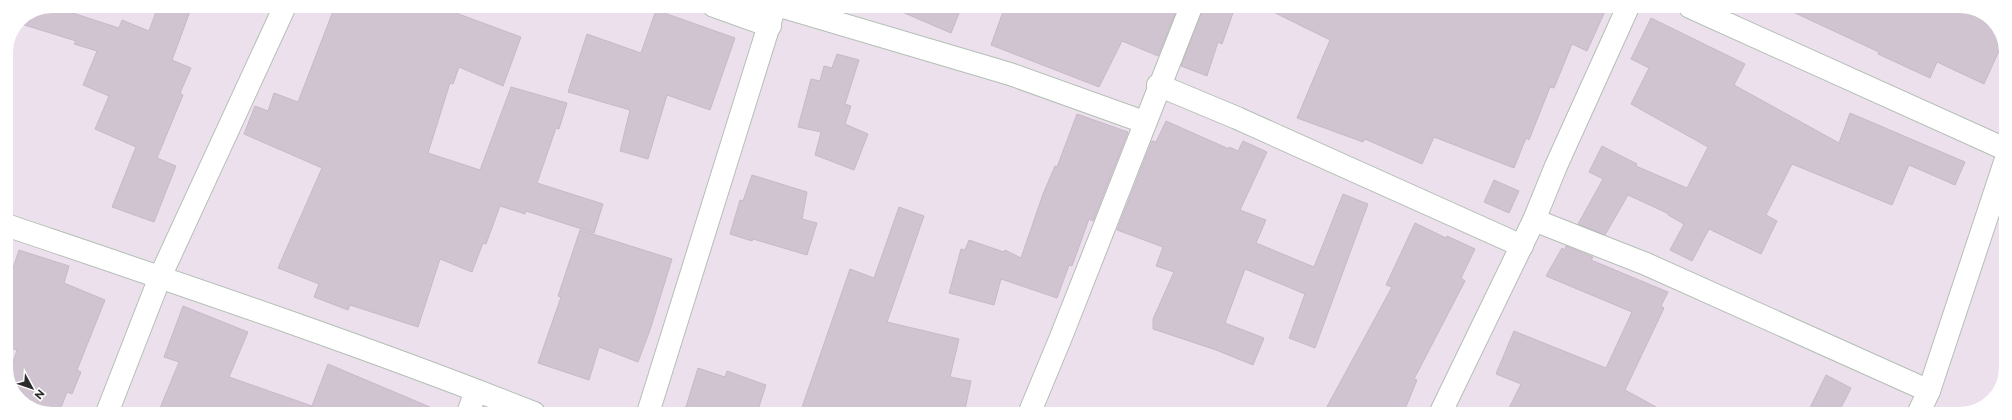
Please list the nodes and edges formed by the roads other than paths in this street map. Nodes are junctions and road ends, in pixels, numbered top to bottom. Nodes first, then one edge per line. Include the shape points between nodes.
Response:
1 (282, 13) edge
2 (755, 13) edge
3 (804, 13) edge
4 (1188, 13) edge
5 (1625, 13) edge
6 (1703, 13) edge
7 (772, 16) edge
8 (1158, 85) junction
9 (1144, 122) junction
10 (1999, 146) edge
11 (1999, 183) edge
12 (1534, 220) junction
13 (13, 227) edge
14 (1522, 246) junction
15 (160, 277) junction
16 (476, 391) junction
17 (1929, 391) junction
18 (109, 407) edge
19 (470, 407) edge
20 (518, 407) edge
21 (650, 407) edge
22 (1032, 407) edge
23 (1443, 407) edge
24 (1921, 407) edge

1 - 15 street
2 - 7 street
3 - 9 street via 1010,74
4 - 8 street
5 - 12 street
6 - 10 street
7 - 21 street
8 - 9 street
8 - 14 street
9 - 22 street
11 - 17 street
12 - 14 street
12 - 17 street via 1646,264
13 - 15 street
14 - 23 street
15 - 16 street
15 - 18 street
16 - 19 street
16 - 20 street
17 - 24 street

